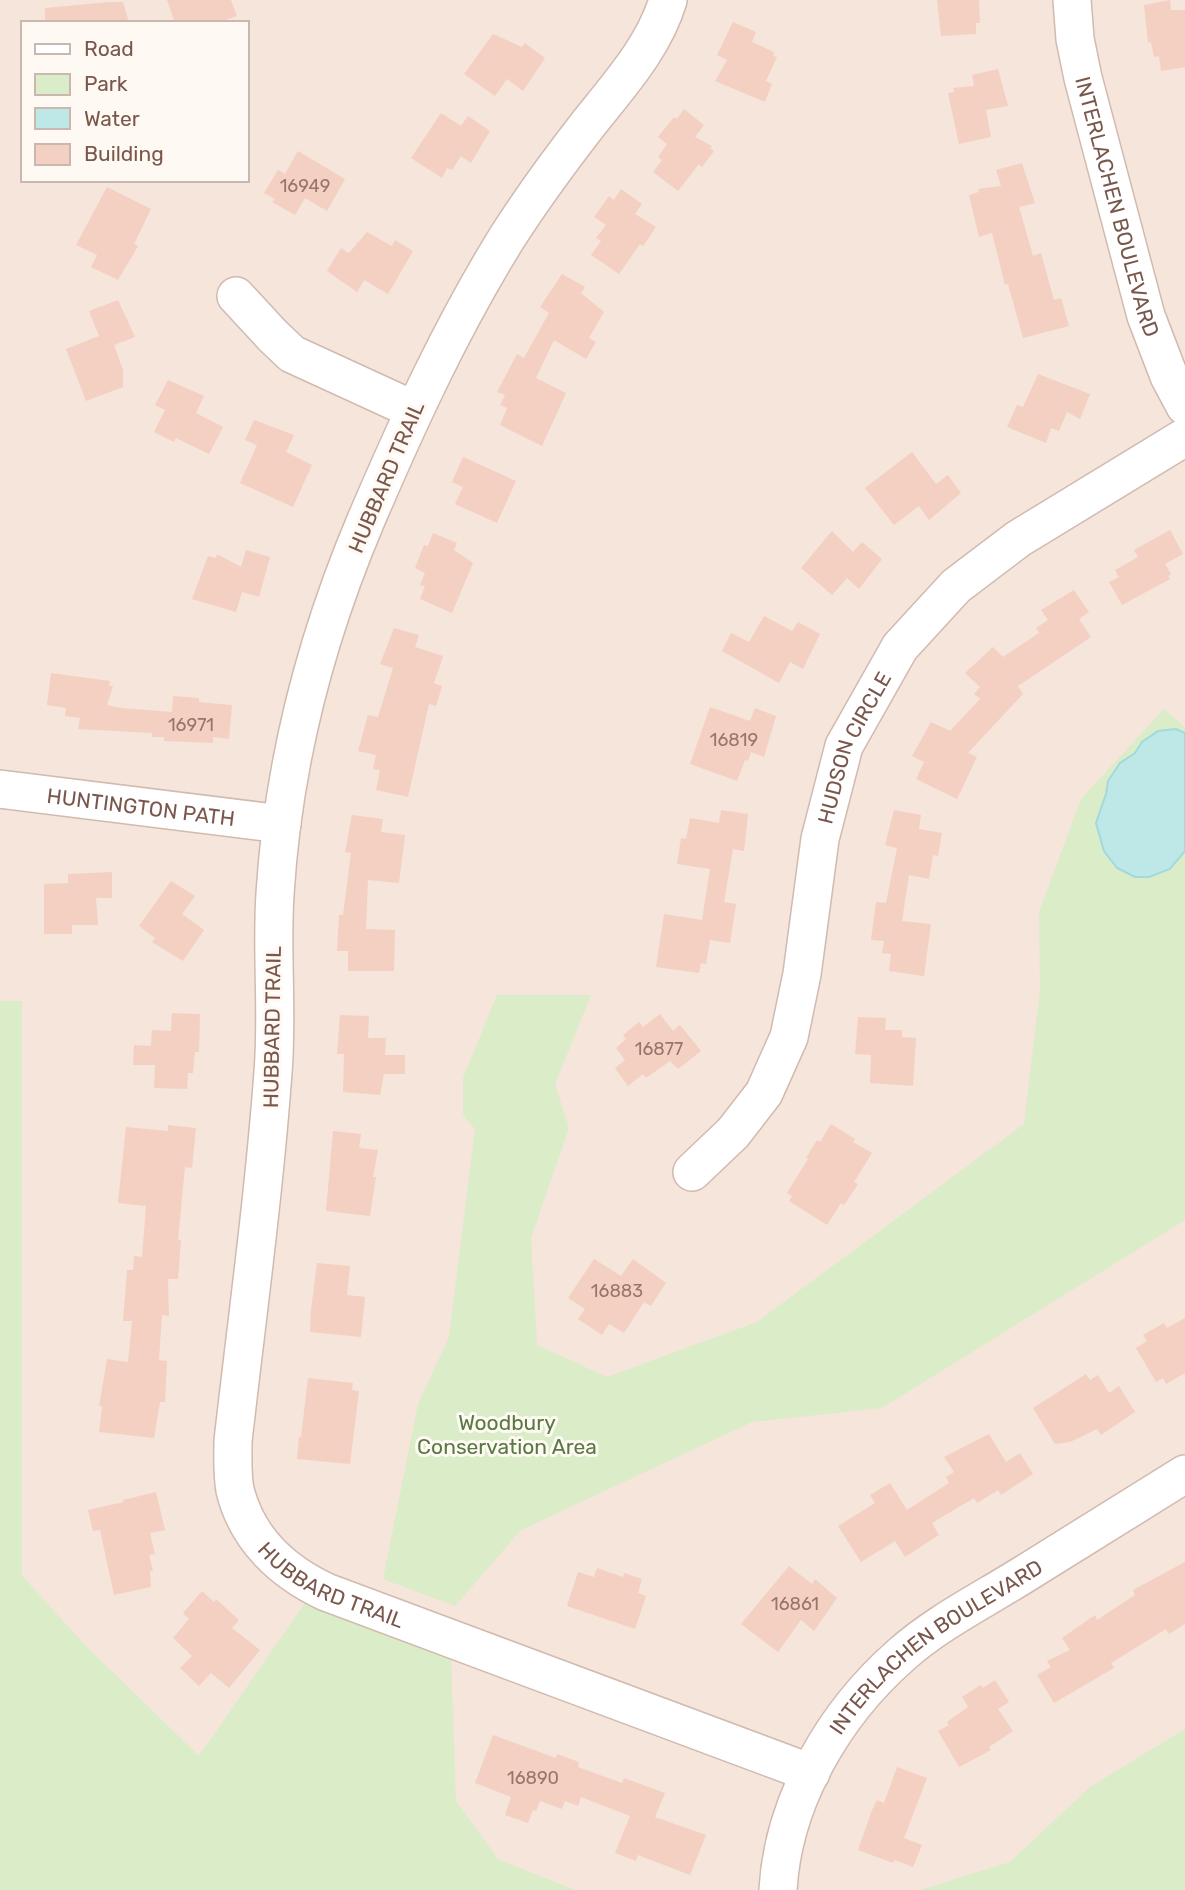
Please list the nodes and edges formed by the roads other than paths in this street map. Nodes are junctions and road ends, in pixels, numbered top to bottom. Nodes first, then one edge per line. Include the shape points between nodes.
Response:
1 (668, 0) edge
2 (1072, 0) edge
3 (236, 296) dead end
4 (1185, 406) edge
5 (414, 410) junction
6 (1185, 436) edge
7 (0, 789) edge
8 (282, 824) junction
9 (692, 1172) dead end
10 (1185, 1474) edge
11 (811, 1773) junction
12 (778, 1890) edge

1 - 5 street, HUBBARD TRAIL via 650,42 509,235
2 - 4 street, INTERLACHEN BOULEVARD via 1083,78 1146,316
3 - 5 street via 292,354
5 - 8 street, HUBBARD TRAIL via 364,524 319,650 295,741
6 - 9 street, HUDSON CIRCLE via 1017,539 956,586 900,647 844,746 820,839 789,1037 764,1093 733,1133
7 - 8 street, HUNTINGTON PATH
8 - 11 street, HUBBARD TRAIL via 275,893 273,1080 233,1441 235,1489 254,1533 285,1568 326,1592
10 - 11 street, INTERLACHEN BOULEVARD via 902,1653 865,1690
11 - 12 street, INTERLACHEN BOULEVARD via 786,1839

